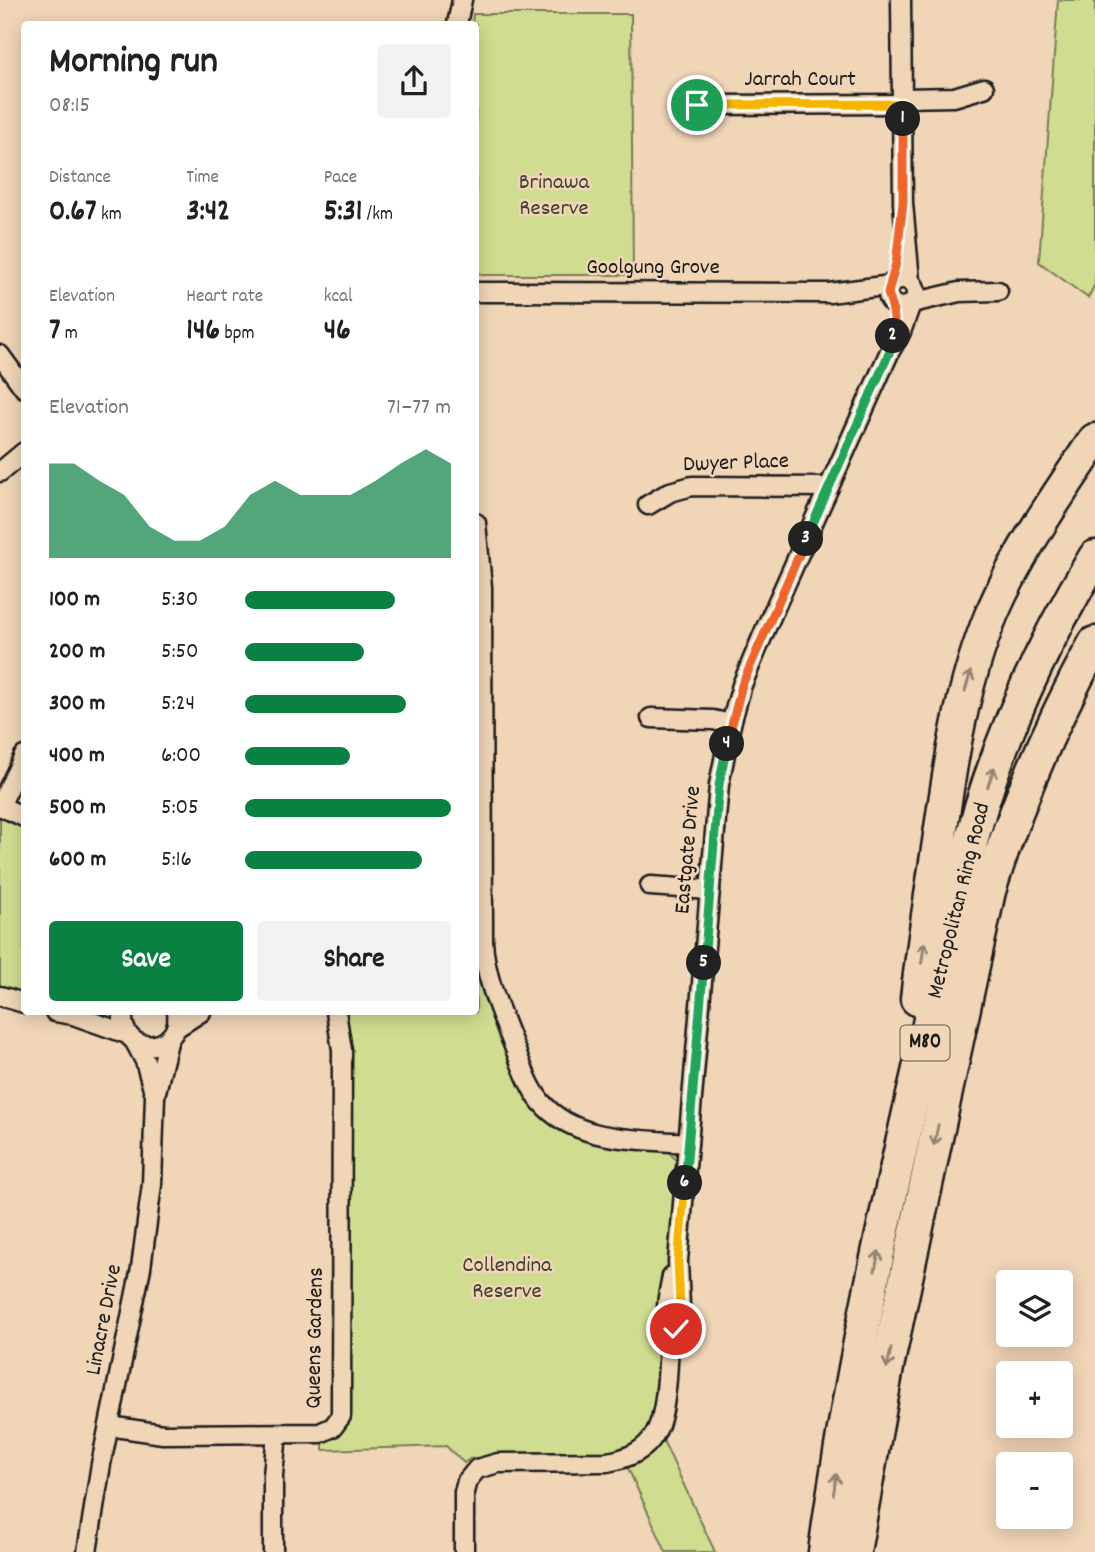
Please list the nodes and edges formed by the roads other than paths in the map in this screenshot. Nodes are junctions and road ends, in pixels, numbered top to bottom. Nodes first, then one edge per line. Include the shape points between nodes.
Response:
1 (462, 0) edge
2 (901, 0) edge
3 (458, 21) edge
4 (984, 88) dead end
5 (903, 101) junction
6 (697, 105) dead end
7 (998, 291) dead end
8 (479, 292) edge
9 (902, 293) junction
10 (0, 355) edge
11 (21, 384) edge
12 (1095, 440) edge
13 (21, 454) edge
14 (0, 472) edge
15 (829, 487) junction
16 (648, 505) dead end
17 (479, 555) edge
18 (1095, 557) edge
19 (1095, 643) edge
20 (1095, 682) edge
21 (651, 718) dead end
22 (731, 724) junction
23 (21, 764) edge
24 (8, 810) edge
25 (650, 886) dead end
26 (710, 890) junction
27 (0, 996) edge
28 (21, 1002) edge
29 (69, 1015) edge
30 (123, 1015) edge
31 (195, 1015) edge
32 (336, 1015) edge
33 (174, 1026) edge
34 (131, 1038) junction
35 (950, 1068) junction
36 (155, 1096) junction
37 (688, 1143) junction
38 (896, 1167) junction
39 (109, 1426) junction
40 (272, 1434) junction
41 (87, 1552) edge
42 (273, 1552) edge
43 (464, 1552) edge
44 (825, 1552) edge
45 (854, 1552) edge

1 - 3 street
2 - 5 street, Eastgate Drive
4 - 5 street, Jarrah Court via 954,97
5 - 6 street, Jarrah Court
5 - 9 street, Eastgate Drive
7 - 9 street, Goolgung Grove
8 - 9 street, Goolgung Grove
9 - 15 street, Eastgate Drive via 901,332
10 - 11 street
38 -> 12 highway via 928,916 965,692 987,626 1018,559
13 - 14 street
15 - 16 street, Dwyer Place via 692,486
15 - 22 street, Eastgate Drive via 742,685
17 - 37 street via 483,941 491,988 533,1090 551,1112 590,1132
38 -> 18 highway, Metropolitan Ring Road / M80 via 982,805 1034,667
19 - 35 highway, Metropolitan Ring Road via 1045,740 1005,840 989,891
20 - 35 highway, M80 via 1027,833
21 - 22 street
22 - 26 street, Eastgate Drive via 719,785
23 - 24 street
25 - 26 street
26 - 37 street, Eastgate Drive
27 - 28 street
29 - 34 street
30 - 34 street, Linacre Drive via 123,1027
31 - 33 street
32 - 40 street, Queens Gardens via 342,1050 343,1409 337,1423 326,1431
33 - 34 street via 153,1046
33 - 36 street, Linacre Drive
34 - 36 street, Linacre Drive via 145,1061
35 -> 45 highway, Metropolitan Ring Road / M80 via 883,1386
36 - 39 street, Linacre Drive via 147,1226
37 - 43 street, Eastgate Drive via 662,1419 652,1441 633,1455 614,1461 498,1463 477,1469 464,1492
44 -> 38 highway, Metropolitan Ring Road / M80
39 - 40 street, Queens Gardens via 163,1434
39 - 41 street, Linacre Drive
40 - 42 street

